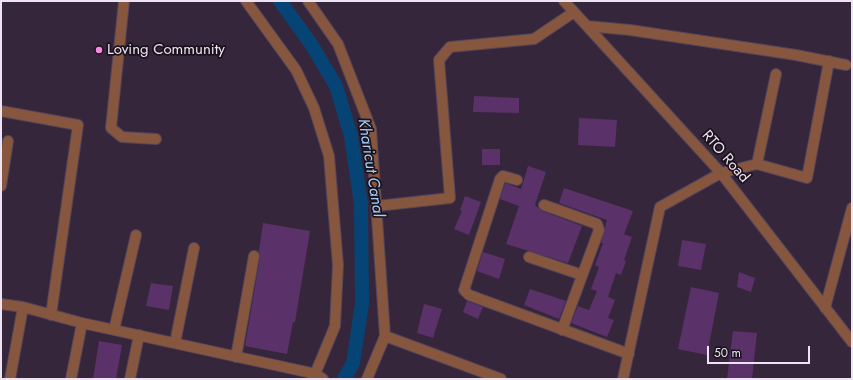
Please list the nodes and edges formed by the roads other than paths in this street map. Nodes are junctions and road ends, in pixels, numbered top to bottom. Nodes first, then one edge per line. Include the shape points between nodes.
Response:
1 (124, 1) edge
2 (246, 1) edge
3 (308, 1) edge
4 (564, 1) edge
5 (574, 12) junction
6 (587, 26) junction
7 (829, 61) junction
8 (846, 65) dead end
9 (776, 74) dead end
10 (1, 111) edge
11 (156, 139) dead end
12 (8, 141) dead end
13 (757, 164) junction
14 (721, 173) junction
15 (517, 180) dead end
16 (1, 186) edge
17 (544, 205) dead end
18 (377, 206) junction
19 (852, 208) edge
20 (136, 235) dead end
21 (194, 248) dead end
22 (254, 256) dead end
23 (529, 257) dead end
24 (582, 275) junction
25 (1, 304) edge
26 (22, 307) junction
27 (825, 308) junction
28 (50, 315) junction
29 (82, 323) junction
30 (114, 330) junction
31 (562, 330) junction
32 (139, 335) junction
33 (385, 336) junction
34 (852, 342) edge
35 (175, 343) junction
36 (629, 354) junction
37 (236, 357) junction
38 (317, 377) edge
39 (10, 379) edge
40 (71, 379) edge
41 (130, 379) edge
42 (367, 379) edge
43 (501, 379) edge
44 (623, 379) edge

1 - 11 street via 111,128 122,137
2 - 38 street via 296,70 314,108 329,156 338,265 335,326
3 - 18 street via 338,44 371,129
4 - 5 street, RTO Road
5 - 6 street, RTO Road
5 - 18 street via 534,39 450,47 440,60 450,198
6 - 7 street via 637,31
6 - 14 street, RTO Road
7 - 8 street
7 - 13 street via 807,178
9 - 13 street
10 - 28 street via 78,125
12 - 16 street
13 - 14 street
14 - 27 street, RTO Road
14 - 36 street via 660,207
15 - 31 street via 503,176 500,178 464,290 469,295
17 - 24 street via 597,224 600,230
18 - 33 street
19 - 27 street
20 - 30 street
21 - 35 street
22 - 37 street
23 - 24 street
24 - 31 street
25 - 26 street
26 - 28 street
26 - 39 street
27 - 34 street, RTO Road
28 - 29 street
29 - 30 street
29 - 40 street
30 - 32 street
31 - 36 street
32 - 35 street
32 - 41 street
33 - 42 street
33 - 43 street
35 - 37 street
36 - 44 street
37 - 38 street

